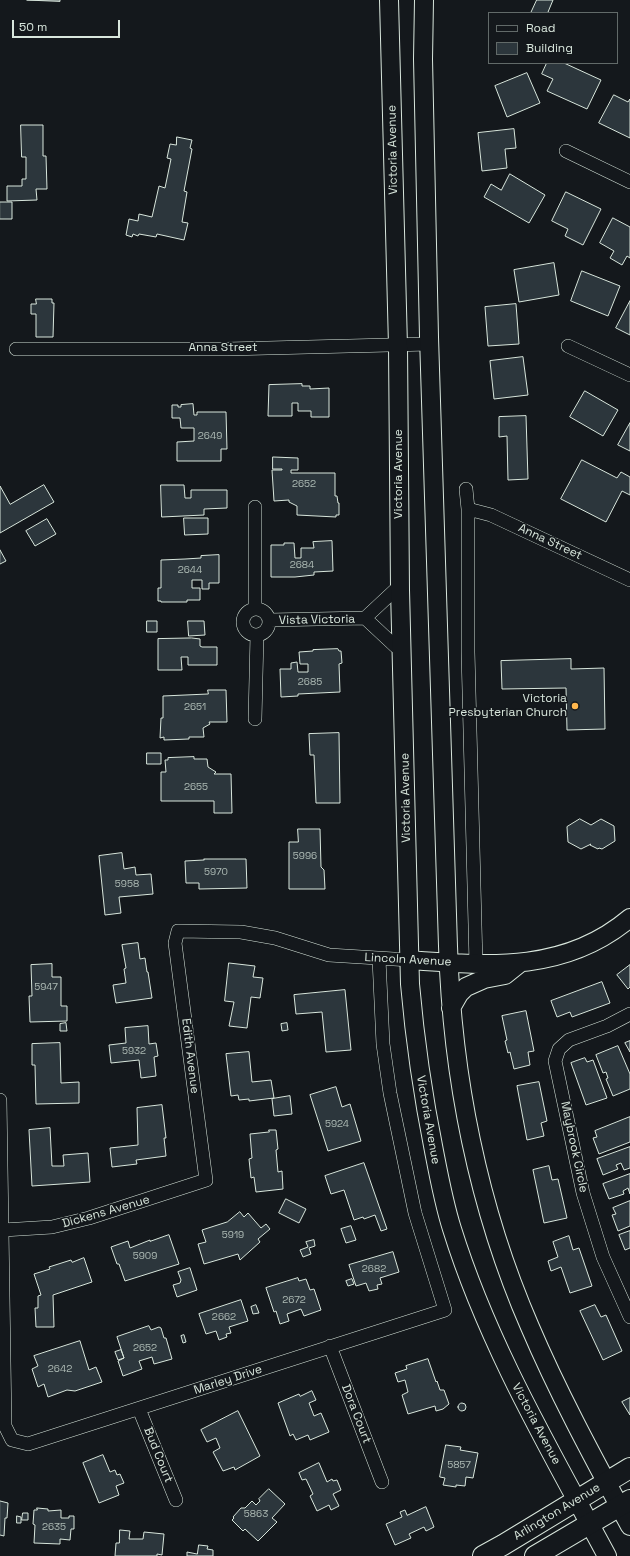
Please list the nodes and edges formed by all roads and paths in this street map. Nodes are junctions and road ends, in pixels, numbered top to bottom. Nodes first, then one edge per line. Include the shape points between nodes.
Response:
1 (389, 0) edge
2 (424, 0) edge
3 (566, 151) dead end
4 (630, 182) edge
5 (430, 344) junction
6 (398, 346) junction
7 (568, 346) dead end
8 (16, 349) dead end
9 (630, 375) edge
10 (466, 489) dead end
11 (255, 507) dead end
12 (468, 509) junction
13 (630, 580) edge
14 (400, 590) junction
15 (254, 608) junction
16 (365, 618) junction
17 (270, 620) junction
18 (257, 635) junction
19 (402, 648) junction
20 (255, 719) dead end
21 (630, 918) edge
22 (178, 931) joint
23 (379, 959) junction
24 (410, 960) junction
25 (448, 962) junction
26 (520, 963) junction
27 (476, 964) junction
28 (451, 1008) junction
29 (630, 1014) edge
30 (0, 1100) edge
31 (206, 1180) joint
32 (3, 1230) junction
33 (630, 1317) edge
34 (330, 1346) junction
35 (139, 1409) junction
36 (630, 1468) edge
37 (382, 1482) dead end
38 (606, 1482) junction
39 (176, 1500) dead end
40 (577, 1500) junction
41 (625, 1503) edge
42 (590, 1523) junction
43 (630, 1526) edge
44 (483, 1556) edge
45 (535, 1556) edge
46 (607, 1556) edge

1 - 6 main road, Victoria Avenue
2 - 5 main road via 423,59
3 - 4 street
5 - 6 street, Anna Street
5 - 25 main road
6 - 8 street, Anna Street
6 - 14 main road, Victoria Avenue
7 - 9 street
10 - 12 street
11 - 15 street
12 - 13 street, Anna Street via 491,515
12 - 27 street via 468,652
14 - 16 street, Vista Victoria via 394,591
14 - 19 main road, Victoria Avenue
15 - 17 street via 265,611
15 - 18 street via 245,613 242,623 247,632
16 - 17 street, Vista Victoria
16 - 19 street, Vista Victoria via 395,646
17 - 18 street via 266,630
18 - 20 street
19 - 24 main road, Victoria Avenue
21 - 26 main road, Lincoln Avenue via 583,948
22 - 23 street, Lincoln Avenue via 241,932 275,938 329,955
22 - 31 street, Edith Avenue via 175,943
23 - 24 street, Lincoln Avenue
23 - 34 street, Marley Drive via 383,1044 390,1093 415,1212 445,1310
24 - 25 main road, Lincoln Avenue
24 - 40 main road, Victoria Avenue via 415,1039 423,1100 452,1228 486,1320 520,1394
25 - 27 main road, Lincoln Avenue
25 - 28 main road
26 - 27 main road, Lincoln Avenue
26 - 28 main road via 505,975 484,979 466,987
28 - 38 main road via 470,1136 485,1199 503,1257 529,1326
29 - 33 street, Maybrook Circle via 569,1040 559,1049 555,1061 583,1193 603,1257
30 - 32 street
31 - 32 street, Dickens Avenue via 90,1218 52,1227
32 - 35 street, Marley Drive via 5,1426 12,1440 28,1444
34 - 35 street, Marley Drive
34 - 37 street, Dora Court
35 - 39 street, Bud Court
36 - 38 main road, Arlington Avenue
38 - 40 main road, Arlington Avenue
38 - 41 main road
40 - 42 main road, Victoria Avenue
40 - 44 main road, Arlington Avenue
41 - 42 main road
41 - 43 main road
42 - 45 main road
42 - 46 main road, Victoria Avenue

